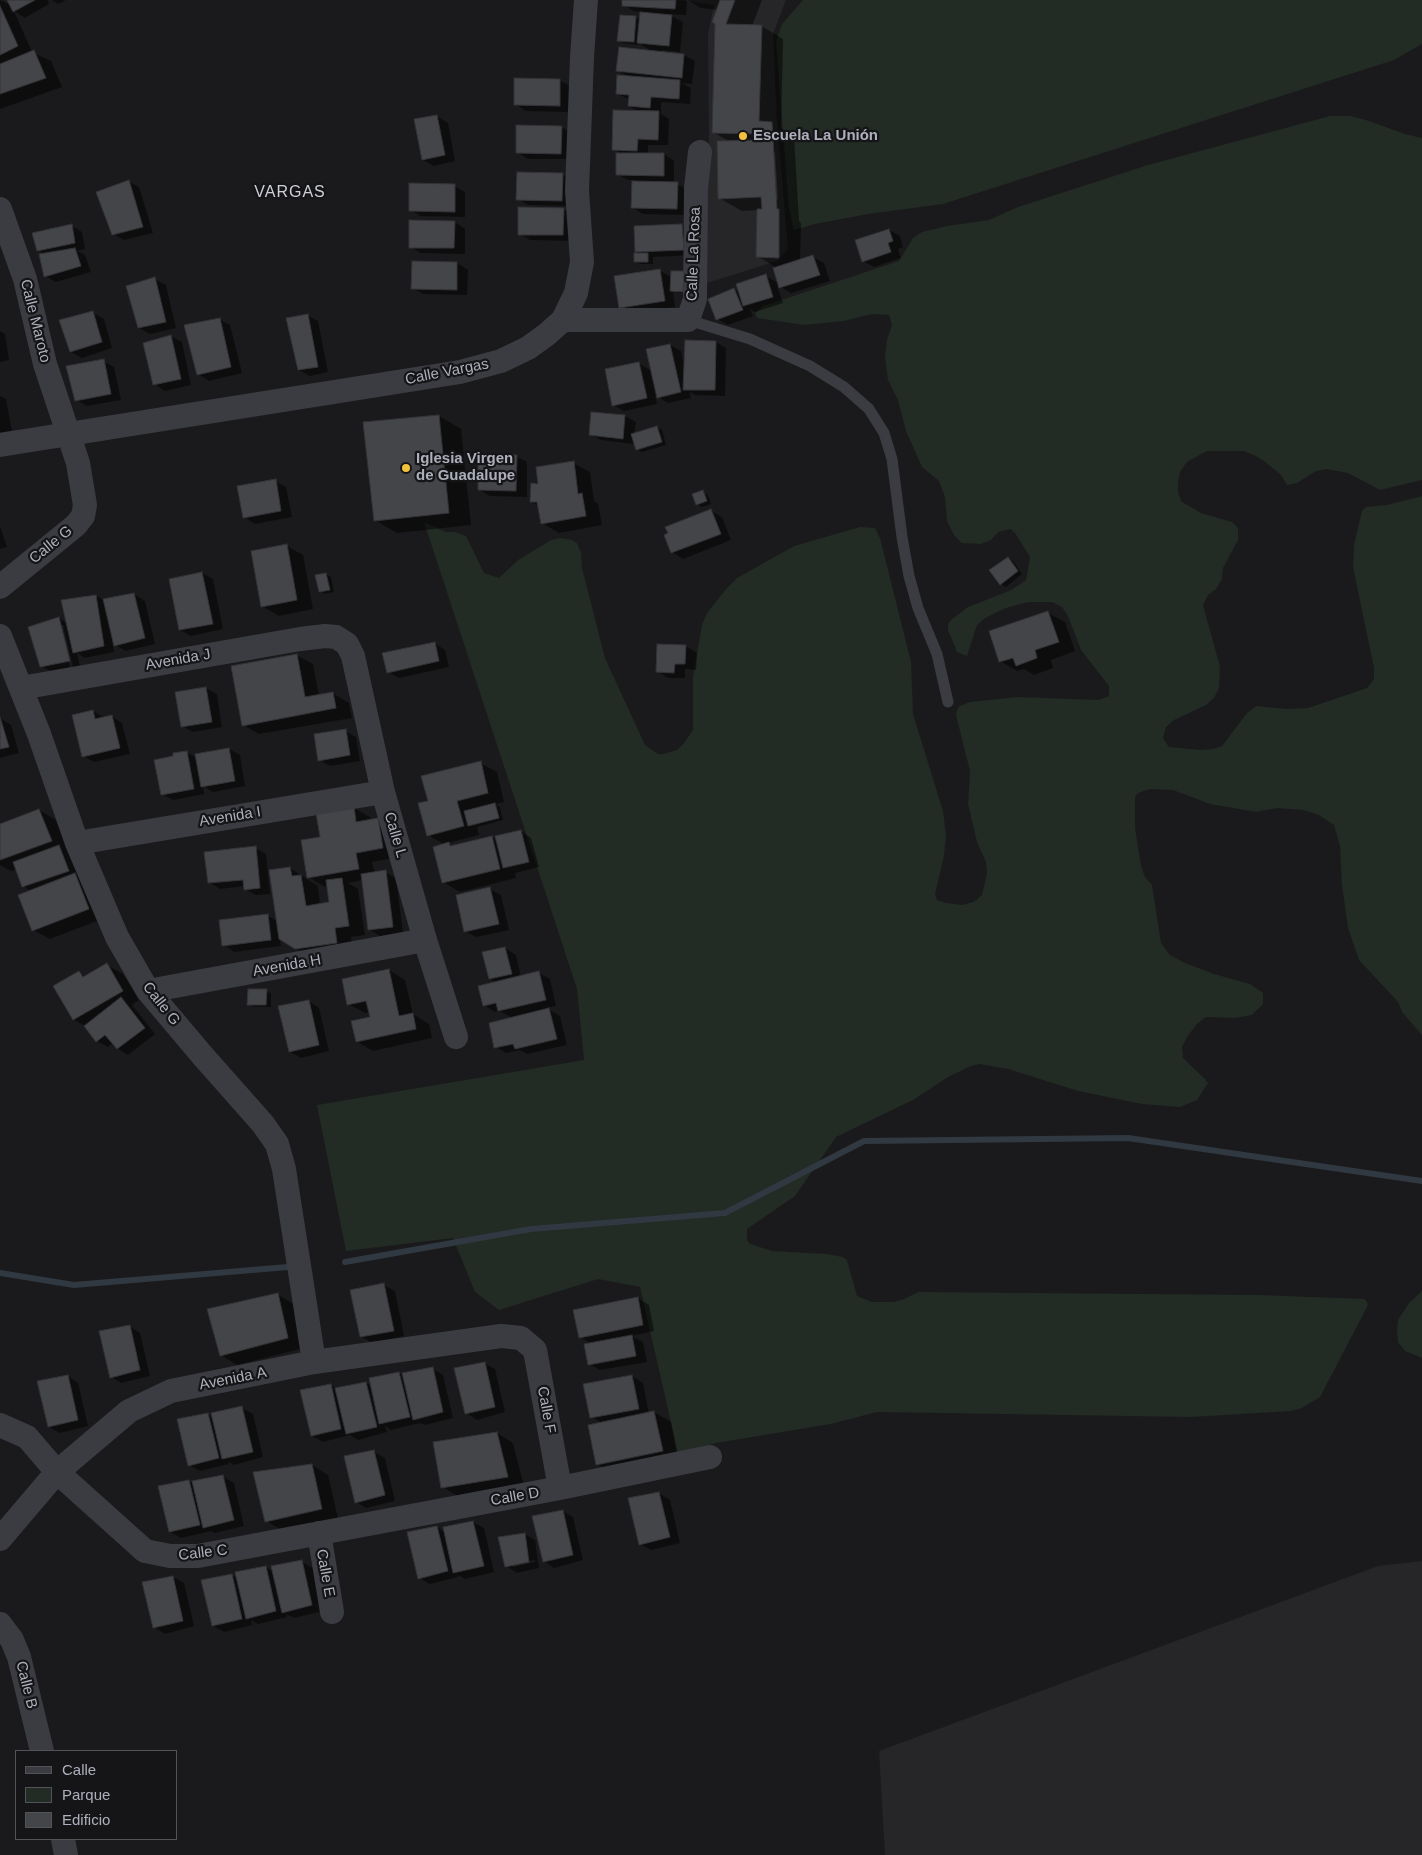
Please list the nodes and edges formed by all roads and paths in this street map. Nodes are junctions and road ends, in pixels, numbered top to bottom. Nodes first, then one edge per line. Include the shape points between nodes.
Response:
1 (586, 0) edge
2 (700, 152) dead end
3 (0, 209) edge
4 (563, 320) junction
5 (688, 320) junction
6 (68, 435) junction
7 (0, 444) edge
8 (0, 587) edge
9 (0, 636) edge
10 (336, 637) joint
11 (21, 688) junction
12 (948, 702) dead end
13 (383, 792) junction
14 (77, 843) junction
15 (426, 940) junction
16 (148, 991) junction
17 (456, 1037) dead end
18 (521, 1338) joint
19 (314, 1362) junction
20 (0, 1425) edge
21 (710, 1457) dead end
22 (57, 1472) junction
23 (560, 1488) junction
24 (318, 1533) junction
25 (0, 1539) edge
26 (332, 1612) dead end
27 (0, 1624) edge
28 (42, 1750) edge
29 (62, 1840) edge
30 (66, 1855) edge

1 - 4 street, Calle Vargas via 577,191 582,262 576,293
2 - 5 street, Calle La Rosa via 696,188 695,299
3 - 6 street, Calle Maroto via 25,279 45,364
4 - 5 street, Calle La Rosa
4 - 6 street, Calle Vargas via 528,348 500,361 460,372
5 - 12 lane via 750,339 810,366 844,387 869,409 884,433 892,460 909,576 937,654
6 - 7 street, Calle Vargas
6 - 8 street, Calle G via 82,482 83,516
9 - 11 street, Calle G
10 - 11 street, Avenida J via 300,639
10 - 13 street, Calle L via 347,644 352,656
11 - 14 street, Calle G
13 - 14 street, Avenida I
13 - 15 street, Calle L
14 - 16 street, Calle G via 117,937
15 - 16 street, Avenida H
15 - 17 street, Calle L
16 - 19 street, Calle G via 277,1144 284,1169
18 - 19 street, Avenida A via 501,1336
18 - 23 street, Calle F via 534,1350
19 - 22 street, Avenida A via 171,1391 129,1411
20 - 22 street, Calle C via 27,1438
21 - 23 street, Calle D
22 - 24 street, Calle C via 144,1551 170,1556 198,1556
22 - 25 street, Avenida A
23 - 24 street, Calle D
24 - 26 street, Calle E
27 - 28 street, Calle B via 19,1657
29 - 30 street

